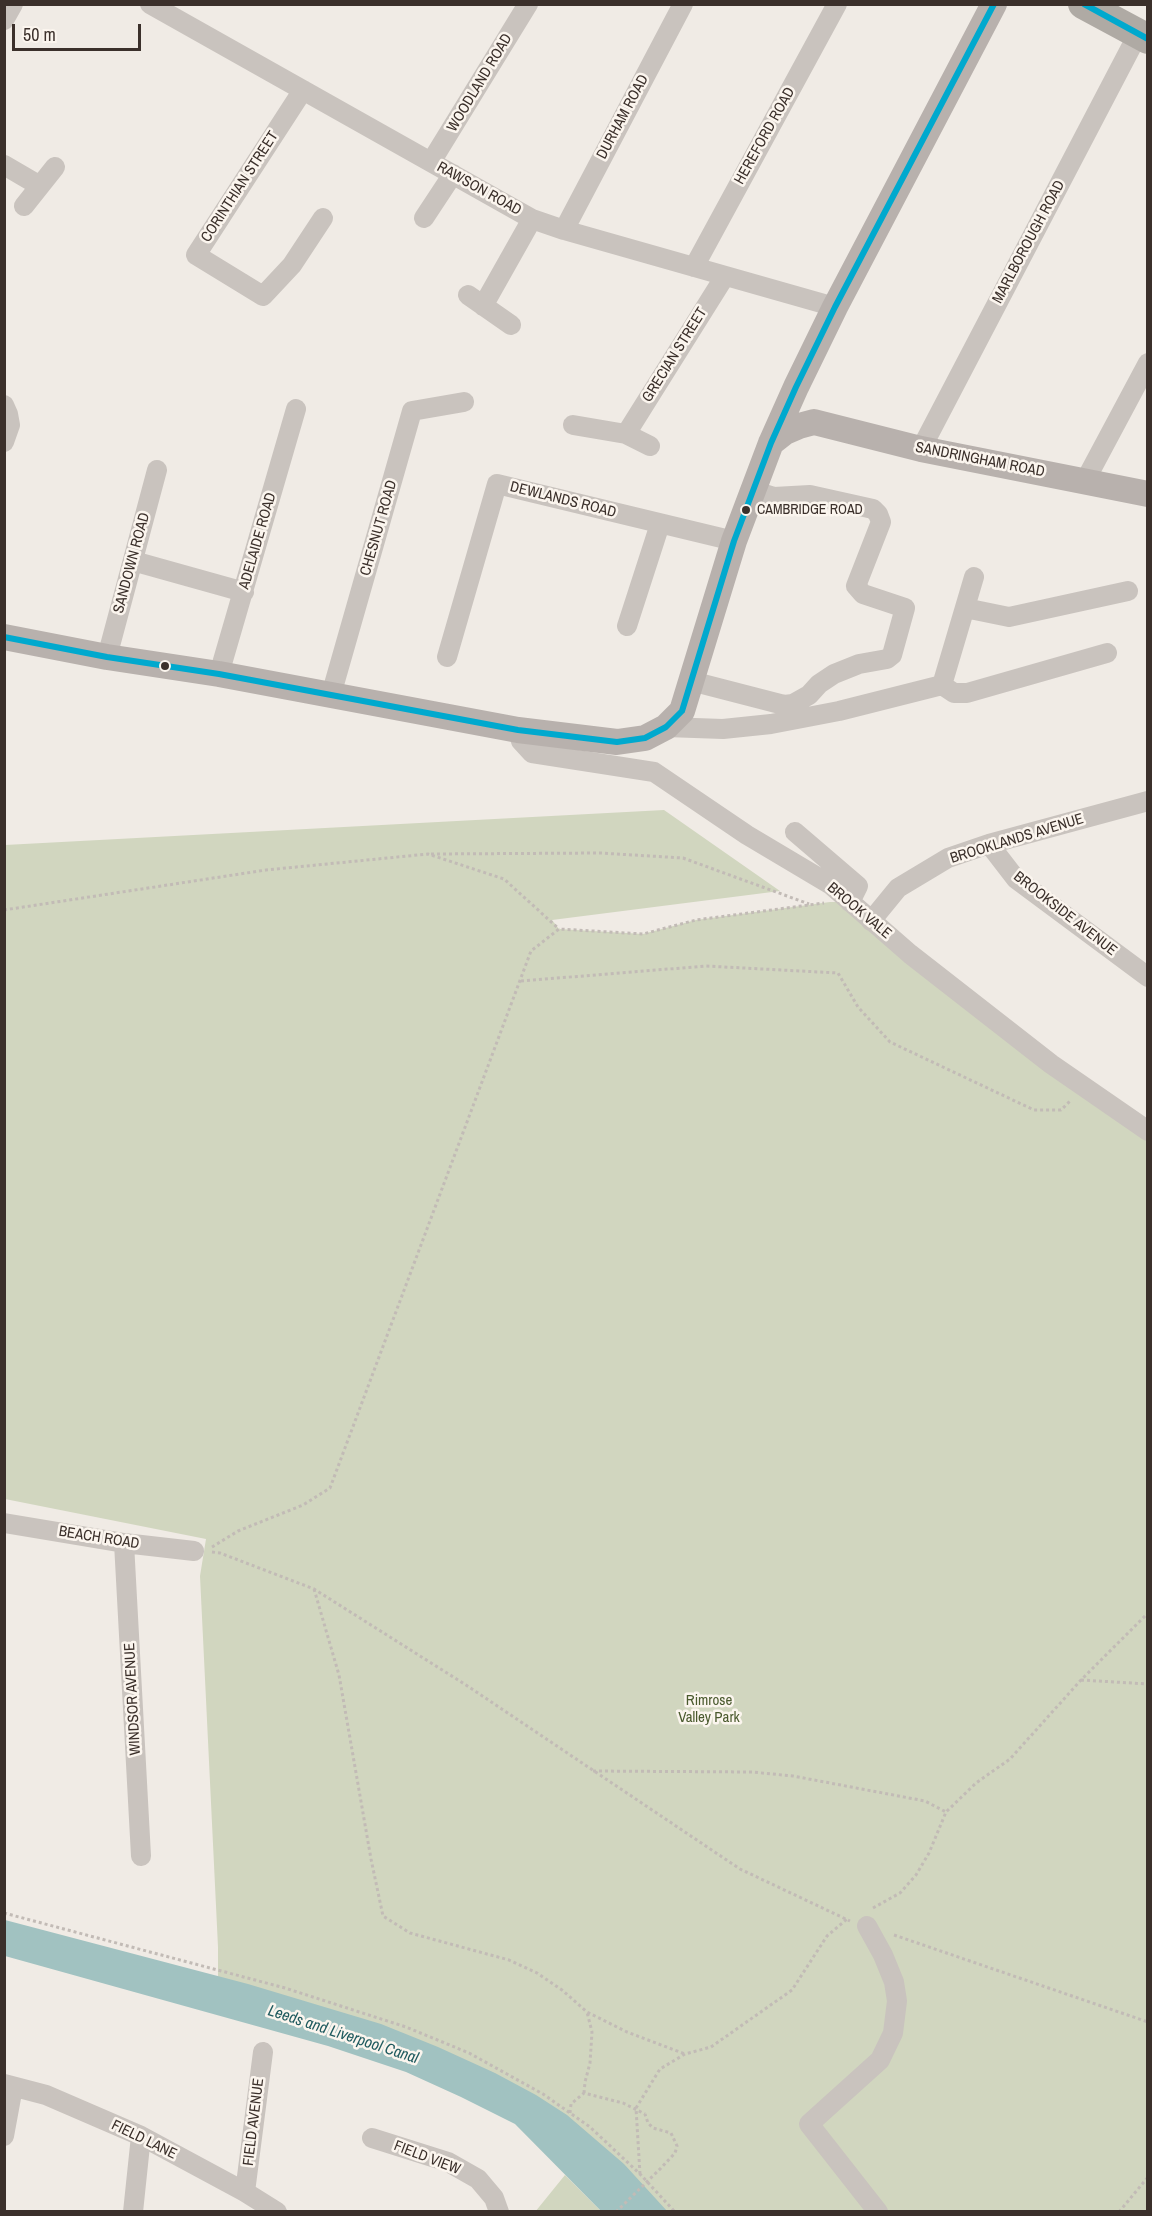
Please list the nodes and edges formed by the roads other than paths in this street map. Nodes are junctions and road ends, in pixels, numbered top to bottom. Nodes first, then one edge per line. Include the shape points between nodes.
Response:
1 (13, 4) edge
2 (150, 4) edge
3 (528, 4) edge
4 (683, 4) edge
5 (837, 4) edge
6 (994, 4) edge
7 (1083, 4) edge
8 (4, 20) edge
9 (1143, 37) edge
10 (303, 90) junction
11 (431, 162) junction
12 (4, 165) edge
13 (55, 167) dead end
14 (453, 174) junction
15 (40, 186) junction
16 (24, 206) dead end
17 (323, 218) dead end
18 (423, 218) dead end
19 (532, 219) junction
20 (564, 230) junction
21 (694, 267) junction
22 (725, 276) junction
23 (835, 307) junction
24 (511, 326) dead end
25 (1148, 363) edge
26 (796, 387) junction
27 (464, 402) dead end
28 (4, 405) edge
29 (296, 409) dead end
30 (814, 422) junction
31 (573, 425) dead end
32 (626, 434) junction
33 (4, 442) edge
34 (771, 443) junction
35 (650, 446) dead end
36 (921, 449) junction
37 (157, 470) dead end
38 (1085, 481) junction
39 (752, 490) junction
40 (1148, 494) edge
41 (660, 524) junction
42 (734, 541) junction
43 (133, 561) junction
44 (974, 577) dead end
45 (1128, 591) dead end
46 (244, 592) junction
47 (965, 608) junction
48 (627, 626) dead end
49 (4, 638) edge
50 (1107, 653) dead end
51 (107, 657) junction
52 (447, 657) dead end
53 (219, 674) junction
54 (691, 681) junction
55 (942, 685) junction
56 (331, 695) junction
57 (518, 730) junction
58 (656, 732) junction
59 (1139, 804) edge
60 (1148, 819) edge
61 (795, 832) dead end
62 (989, 844) junction
63 (850, 902) junction
64 (871, 921) junction
65 (1148, 977) edge
66 (1148, 1131) edge
67 (4, 1523) edge
68 (124, 1543) junction
69 (194, 1551) dead end
70 (141, 1856) dead end
71 (864, 1918) road end
72 (263, 2052) dead end
73 (9, 2085) edge
74 (4, 2136) edge
75 (141, 2136) junction
76 (372, 2138) dead end
77 (245, 2192) junction
78 (133, 2211) edge
79 (277, 2211) edge
80 (499, 2211) edge
81 (878, 2211) edge

1 - 8 street
2 - 10 street, RAWSON ROAD
3 - 11 street, WOODLAND ROAD
4 - 20 street, DURHAM ROAD
5 - 21 street, HEREFORD ROAD
6 - 23 main road
7 - 9 highway
9 - 36 street, MARLBOROUGH ROAD
10 - 11 street, RAWSON ROAD
10 - 17 street, CORINTHIAN STREET via 196,255 263,297 292,265
11 - 14 street, RAWSON ROAD
12 - 15 street
13 - 15 street
14 - 18 street
14 - 19 street, RAWSON ROAD
15 - 16 street
19 - 20 street, RAWSON ROAD
19 - 24 street via 476,301
20 - 21 street, RAWSON ROAD
21 - 22 street, RAWSON ROAD
22 - 23 street, RAWSON ROAD
22 - 32 street, GRECIAN STREET
23 - 26 main road
25 - 38 street
26 - 30 main road via 799,404
26 - 34 main road
27 - 56 street, CHESNUT ROAD via 412,411
28 - 33 street via 10,425
29 - 46 street, ADELAIDE ROAD
30 - 34 main road via 785,432
30 - 36 main road, SANDRINGHAM ROAD
31 - 32 street
32 - 35 street
34 - 39 main road
36 - 38 main road, SANDRINGHAM ROAD
37 - 43 street, SANDOWN ROAD
38 - 40 main road, SANDRINGHAM ROAD
39 - 42 main road
39 - 54 street via 774,497 810,495 873,509 878,514 881,522 856,586 863,594 905,608 892,655 834,674 793,704 783,705
41 - 42 street, DEWLANDS ROAD
41 - 48 street
41 - 52 street, DEWLANDS ROAD via 497,484
42 - 54 main road
43 - 46 street
43 - 51 street, SANDOWN ROAD
44 - 47 street
45 - 47 street via 1009,617
46 - 53 street, ADELAIDE ROAD
47 - 55 street
49 - 51 main road
50 - 55 street via 967,693 954,693
51 - 53 main road
53 - 56 main road
54 - 58 main road via 682,711
55 - 58 street via 771,724
56 - 57 main road
57 - 58 main road via 617,742
57 - 63 street, BROOK VALE via 521,741 532,753 654,772 831,885
59 - 60 street
59 - 62 street, BROOKLANDS AVENUE
61 - 63 street via 858,886
62 - 64 street, BROOKLANDS AVENUE via 948,858 898,888
62 - 65 street, BROOKSIDE AVENUE via 1016,879
63 - 64 street, BROOK VALE
64 - 66 street, BROOK VALE via 1083,1088
67 - 68 street, BEACH ROAD
68 - 69 street, BEACH ROAD
68 - 70 street, WINDSOR AVENUE
71 - 81 street via 894,1982 897,2001 893,2033 880,2060 809,2124
72 - 77 street, FIELD AVENUE
73 - 74 street
73 - 75 street, FIELD LANE via 46,2095
75 - 77 street, FIELD LANE
75 - 78 street
76 - 80 street, FIELD VIEW via 448,2162 478,2179
77 - 79 street, FIELD LANE

